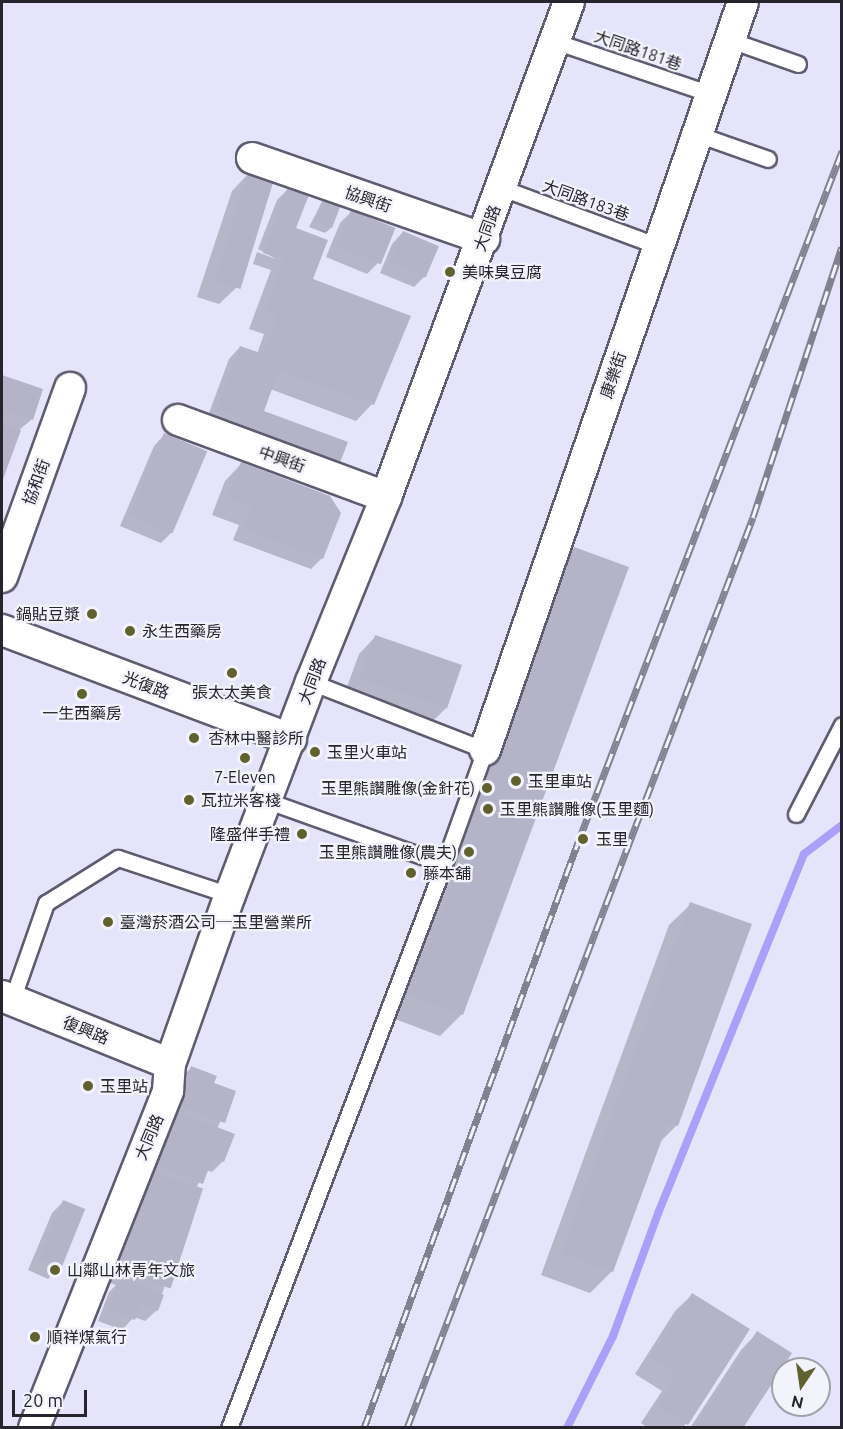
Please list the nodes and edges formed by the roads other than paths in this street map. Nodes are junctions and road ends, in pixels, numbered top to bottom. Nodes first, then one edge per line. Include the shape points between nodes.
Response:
1 (743, 2) edge
2 (559, 4) edge
3 (730, 40) junction
4 (554, 41) junction
5 (798, 64) dead end
6 (711, 94) junction
7 (697, 134) junction
8 (252, 159) dead end
9 (768, 159) dead end
10 (502, 188) junction
11 (484, 238) junction
12 (658, 246) junction
13 (70, 388) dead end
14 (178, 420) dead end
15 (386, 497) junction
16 (2, 577) edge
17 (2, 630) edge
18 (311, 682) junction
19 (842, 725) edge
20 (291, 739) junction
21 (485, 750) junction
22 (267, 801) junction
23 (796, 814) dead end
24 (444, 864) junction
25 (230, 895) junction
26 (7, 998) edge
27 (170, 1064) junction
28 (34, 1428) edge
29 (229, 1428) edge

1 - 3 street, 康樂街
2 - 4 street, 大同路
3 - 5 lane
3 - 6 street, 康樂街
4 - 6 lane, 大同路181巷
4 - 10 street, 大同路
6 - 7 street, 康樂街
7 - 9 lane
7 - 12 street, 康樂街
8 - 11 street, 協興街
10 - 11 street, 大同路
10 - 12 lane, 大同路183巷
11 - 15 street, 大同路
12 - 21 street, 康樂街
13 - 16 street, 協和街
14 - 15 street, 中興街
15 - 18 street, 大同路
17 - 20 street, 光復路
18 - 20 street, 大同路
18 - 21 lane
19 - 23 lane
20 - 22 street, 大同路
21 - 24 lane
22 - 24 lane
22 - 25 street, 大同路
24 - 29 lane
25 - 26 lane via 118,858 46,903
25 - 27 street, 大同路
26 - 27 street, 復興路
27 - 28 street, 大同路 via 168,1091

